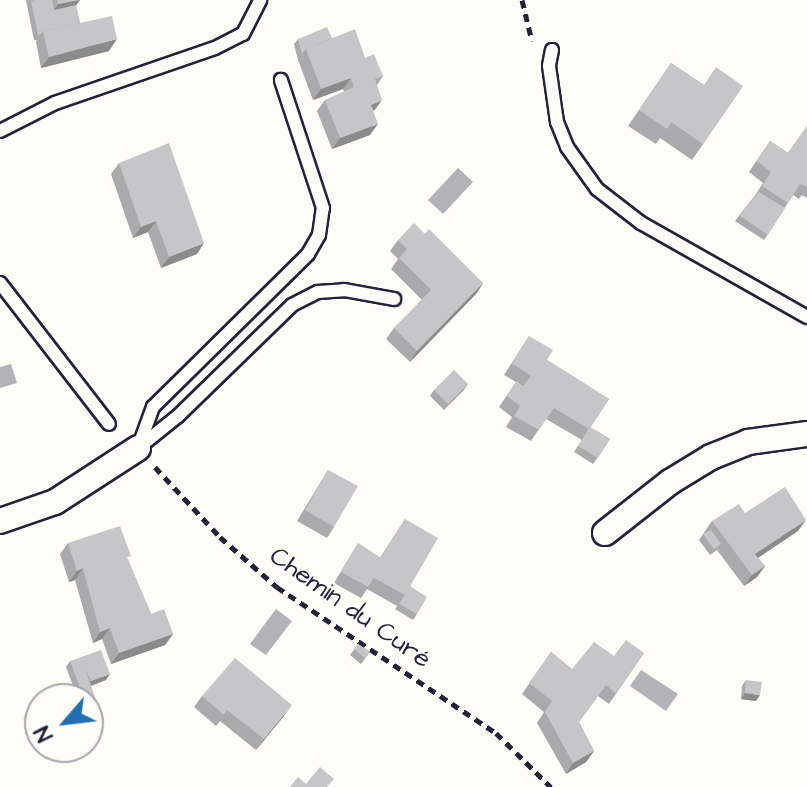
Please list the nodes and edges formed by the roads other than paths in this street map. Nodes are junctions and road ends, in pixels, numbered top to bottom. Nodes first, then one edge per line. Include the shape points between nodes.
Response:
1 (260, 0) edge
2 (552, 50) dead end
3 (281, 80) dead end
4 (0, 131) edge
5 (0, 283) edge
6 (394, 299) dead end
7 (807, 317) edge
8 (109, 424) dead end
9 (807, 434) edge
10 (138, 448) junction
11 (0, 521) edge
12 (605, 533) dead end

1 - 4 lane via 243,34 55,103
2 - 7 lane via 549,66 557,122 567,147 597,189 641,223
3 - 10 lane via 323,208 319,235 308,254 153,407
5 - 8 lane
6 - 10 lane via 344,290 318,292 292,305
9 - 12 street via 748,442 711,457
10 - 11 street via 55,502

